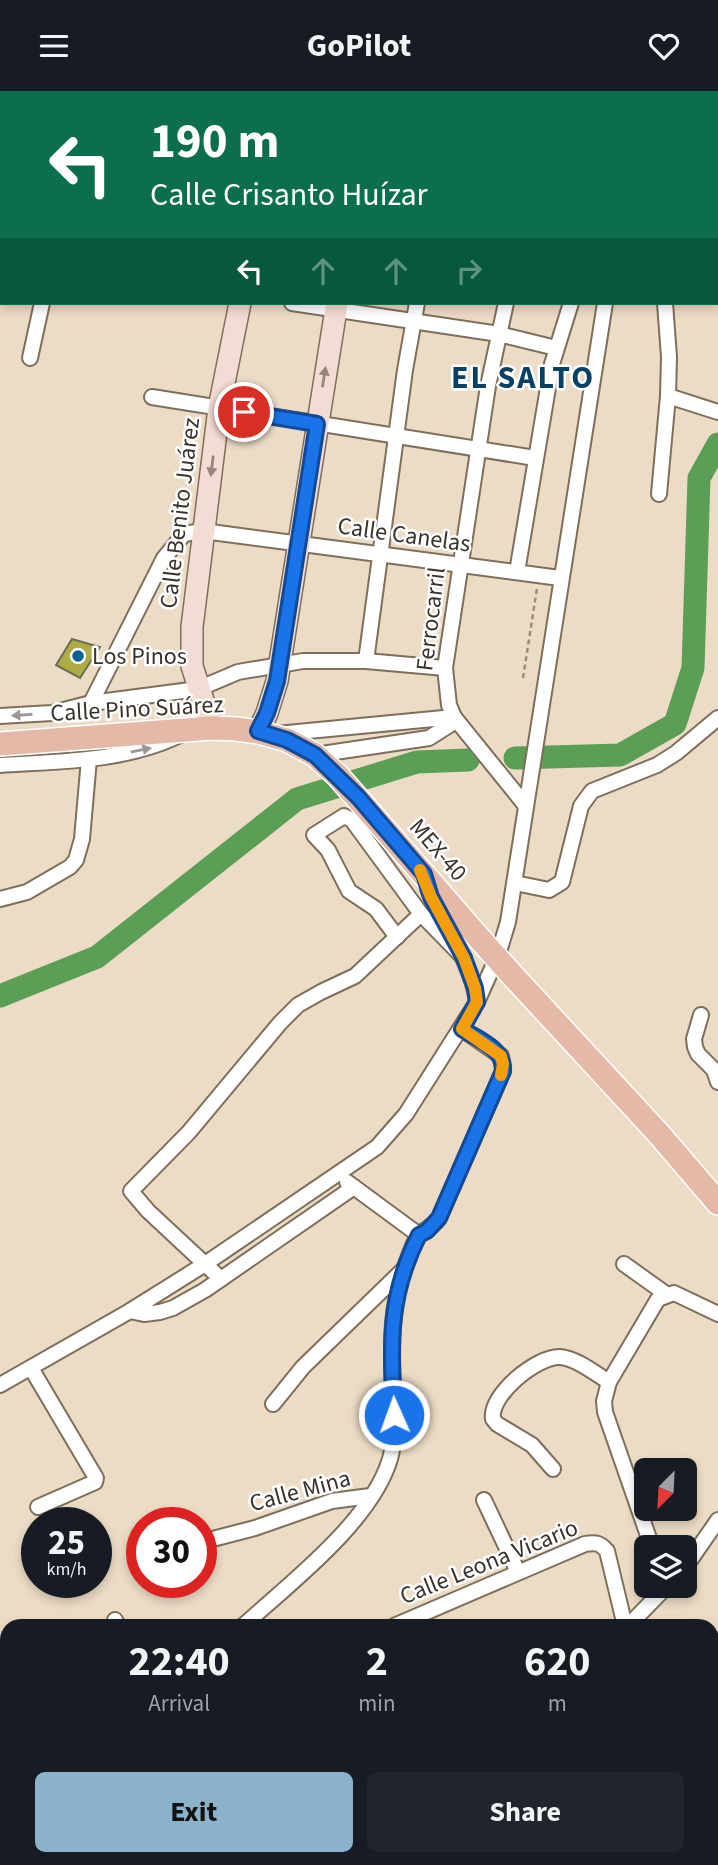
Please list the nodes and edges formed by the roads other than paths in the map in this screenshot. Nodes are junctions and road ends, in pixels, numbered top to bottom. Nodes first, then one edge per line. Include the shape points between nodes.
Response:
1 (42, 305) edge
2 (240, 305) edge
3 (417, 305) edge
4 (506, 305) edge
5 (570, 305) edge
6 (605, 305) edge
7 (664, 305) edge
8 (336, 306) edge
9 (413, 322) junction
10 (499, 334) junction
11 (556, 348) junction
12 (30, 358) dead end
13 (668, 396) junction
14 (152, 397) dead end
15 (219, 408) junction
16 (718, 412) edge
17 (317, 424) junction
18 (397, 437) junction
19 (478, 449) junction
20 (535, 458) junction
21 (659, 494) dead end
22 (203, 531) junction
23 (299, 544) junction
24 (382, 554) junction
25 (460, 565) junction
26 (517, 572) junction
27 (560, 578) junction
28 (366, 661) junction
29 (280, 664) junction
30 (445, 668) junction
31 (198, 689) junction
32 (91, 703) junction
33 (0, 716) edge
34 (454, 717) junction
35 (718, 718) edge
36 (201, 729) junction
37 (266, 733) junction
38 (0, 744) edge
39 (315, 755) junction
40 (89, 759) junction
41 (0, 765) edge
42 (526, 806) junction
43 (424, 874) junction
44 (514, 883) junction
45 (0, 899) edge
46 (421, 914) junction
47 (397, 937) junction
48 (464, 958) junction
49 (477, 1002) junction
50 (701, 1015) dead end
51 (462, 1029) junction
52 (718, 1082) edge
53 (337, 1175) junction
54 (354, 1187) junction
55 (718, 1203) edge
56 (264, 1224) junction
57 (419, 1235) junction
58 (277, 1241) junction
59 (205, 1264) junction
60 (624, 1264) dead end
61 (404, 1269) junction
62 (221, 1279) junction
63 (666, 1294) junction
64 (130, 1311) junction
65 (718, 1314) edge
66 (31, 1369) junction
67 (609, 1381) junction
68 (0, 1385) edge
69 (273, 1404) dead end
70 (553, 1469) dead end
71 (370, 1496) junction
72 (484, 1500) dead end
73 (38, 1507) dead end
74 (714, 1525) edge
75 (648, 1535) edge
76 (217, 1538) edge
77 (718, 1545) edge
78 (697, 1550) edge
79 (518, 1572) junction
80 (655, 1598) edge
81 (251, 1619) edge
82 (410, 1619) edge
83 (624, 1619) edge
84 (633, 1619) edge

1 - 12 street
2 - 15 street, Calle Benito Juárez
3 - 9 street
4 - 10 street, Ferrocarril
5 - 11 street
6 - 27 street
7 - 13 street
8 - 9 street
17 -> 8 street
9 - 10 street
9 - 18 street
10 - 11 street
10 - 19 street, Ferrocarril
11 - 20 street
13 - 16 street
13 - 21 street
14 - 15 street
15 - 17 street
15 -> 22 street, Calle Benito Juárez
17 - 18 street
17 - 23 street
18 - 19 street
18 - 24 street
19 - 20 street
19 - 25 street, Ferrocarril
20 - 26 street
22 - 23 street, Calle Canelas
22 - 31 street, Calle Benito Juárez via 191,653
22 - 32 street via 184,534 164,558
23 - 24 street, Calle Canelas
23 - 29 street
24 - 25 street, Calle Canelas
24 - 28 street
25 - 26 street, Calle Canelas
25 - 30 street, Ferrocarril
26 - 27 street, Calle Canelas
27 - 42 street
28 - 29 street
28 - 30 street
29 - 31 street via 238,672
29 - 37 street
30 - 34 street, Ferrocarril
31 - 32 street
31 - 36 street, Calle Benito Juárez
32 -> 33 street via 52,713
34 - 37 street
34 - 39 street via 429,738
34 - 42 street, Ferrocarril
35 - 44 street via 657,765 586,797 565,876 557,887 550,890
36 - 37 main road, Calle Pino Suárez
36 - 38 main road, Calle Pino Suárez
40 -> 36 street via 156,747
37 - 39 main road, Calle Pino Suárez
39 - 43 main road, MEX-40
40 - 41 street
40 - 45 street via 76,860 27,892
42 - 44 street
43 - 48 street via 431,897
43 - 55 main road, MEX-40, bridge
44 - 49 street via 498,955
46 - 47 street
46 - 47 street via 352,820 344,816 314,835 328,850 349,891 376,909
46 - 48 street
47 - 59 street via 355,976 298,1005 190,1132 131,1191
48 - 49 street
49 - 51 street
50 - 52 street via 695,1047 715,1070
51 - 53 street via 398,1126
51 - 57 street via 501,1056 503,1071 439,1218
53 - 54 street
53 - 56 street
54 - 57 street
54 - 58 street
56 - 58 street
56 - 59 street
57 - 61 street
58 - 62 street
59 - 62 street
59 - 64 street
60 - 63 street
61 - 69 street via 303,1367
61 - 71 street via 392,1326 393,1447
62 - 64 street via 173,1308 144,1314
63 - 65 street via 682,1296
63 - 67 street via 653,1305
64 - 66 street
66 - 68 street
66 - 73 street via 96,1478 84,1488
67 - 70 street via 569,1359 552,1358 511,1383 494,1406 497,1424 532,1445
67 - 75 street via 606,1412
71 - 76 street, Calle Mina via 332,1501
71 - 81 street via 335,1541
72 - 79 street
74 - 77 street
74 - 78 street
79 - 82 street, Calle Leona Vicario
79 - 83 street, Calle Leona Vicario via 585,1544 602,1545
80 - 84 street

